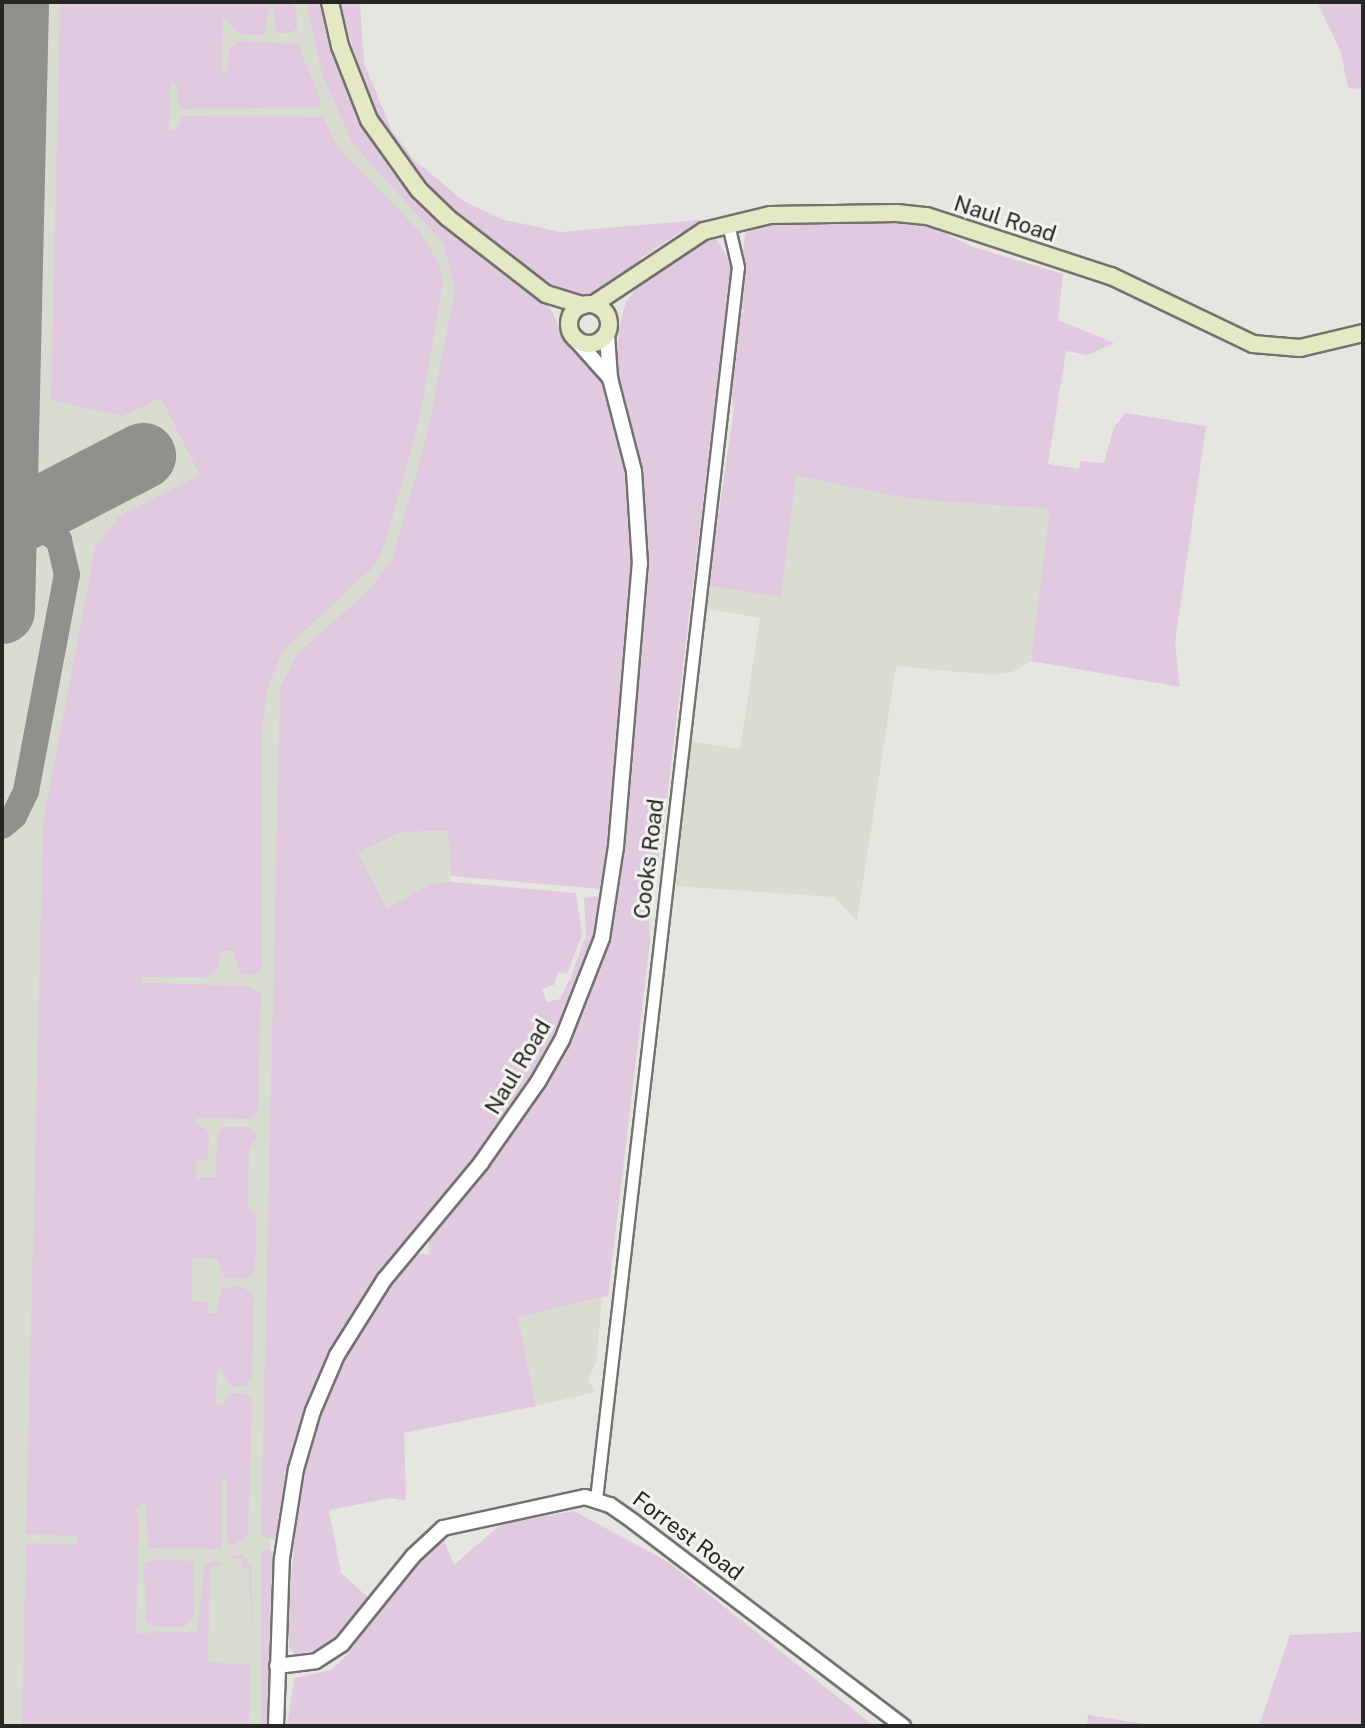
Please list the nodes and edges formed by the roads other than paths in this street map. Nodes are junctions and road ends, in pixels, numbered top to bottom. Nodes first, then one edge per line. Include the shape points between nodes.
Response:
1 (330, 2) edge
2 (728, 224) junction
3 (630, 279) junction
4 (546, 294) junction
5 (589, 304) junction
6 (569, 323) junction
7 (609, 329) junction
8 (1363, 333) edge
9 (577, 341) junction
10 (610, 378) junction
11 (596, 1499) junction
12 (277, 1666) junction
13 (276, 1726) edge
14 (903, 1726) edge

1 - 4 main road via 353,82 390,154 448,218
2 - 3 main road, Naul Road via 678,244
2 - 8 main road, Naul Road via 795,213 915,214 1111,276 1253,344 1300,348
2 - 11 street, Cooks Road via 738,267
3 - 5 main road, Naul Road
3 - 7 main road, Naul Road
4 - 5 main road
4 - 6 main road
5 - 6 main road, Naul Road
5 - 7 main road
6 - 9 main road
7 - 9 main road via 591,345
7 - 10 street, Naul Road
9 - 10 street, Naul Road
10 - 12 street, Naul Road via 634,471 640,564 602,938 562,1040 481,1163 384,1280 337,1355 313,1411 288,1510
11 - 12 street, Forrest Road via 573,1497 443,1528 413,1556 342,1644 316,1661
11 - 14 street, Forrest Road via 634,1522
12 - 13 street, Naul Road

